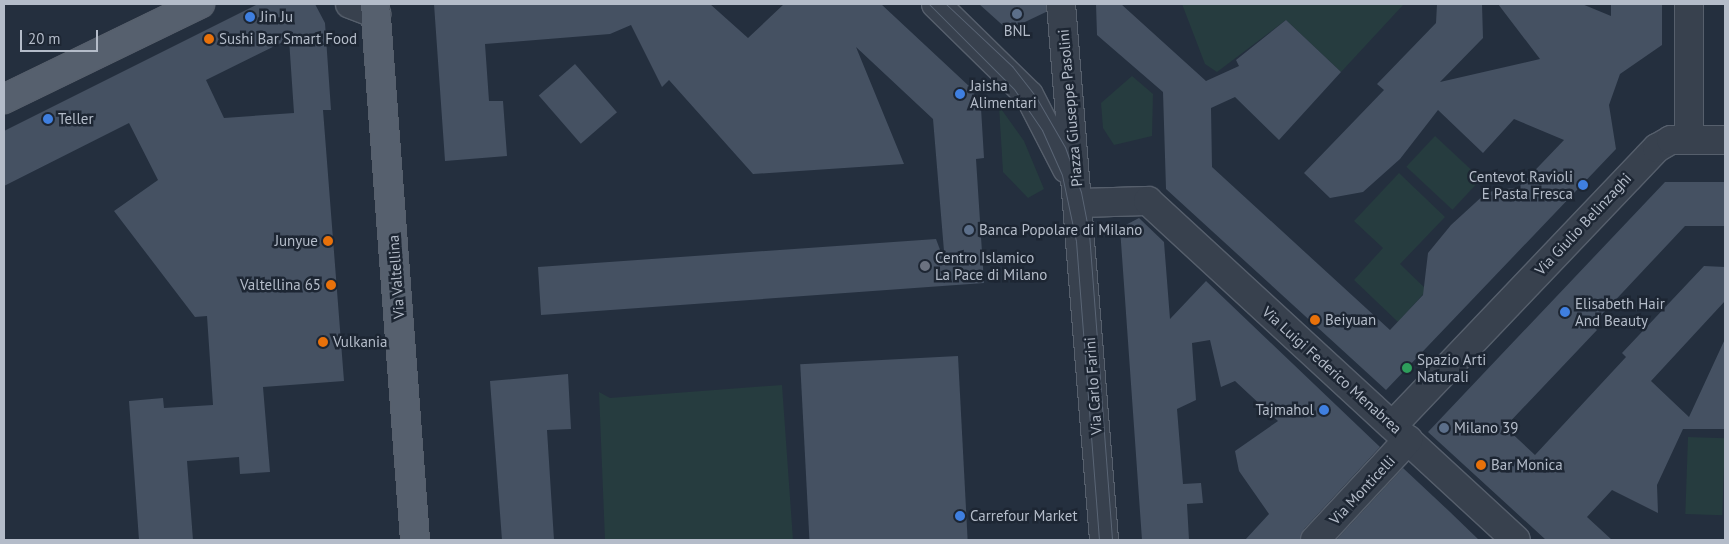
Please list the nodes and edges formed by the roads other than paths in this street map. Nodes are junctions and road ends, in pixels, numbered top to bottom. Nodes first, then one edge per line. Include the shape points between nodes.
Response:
1 (200, 4) edge
2 (350, 4) edge
3 (936, 4) edge
4 (1688, 4) edge
5 (376, 9) edge
6 (1061, 9) edge
7 (4, 99) edge
8 (1689, 140) junction
9 (1725, 140) edge
10 (1148, 201) joint
11 (1079, 203) junction
12 (1082, 232) joint
13 (1401, 432) junction
14 (415, 540) edge
15 (1104, 540) edge
16 (1315, 540) edge
17 (1516, 540) edge

1 - 7 main road
2 - 5 street, Via Valtellina
3 - 11 street, Piazza Giuseppe Pasolini via 1029,95 1057,144
4 - 8 street
5 - 14 main road, Via Valtellina
6 - 11 street, Piazza Giuseppe Pasolini
8 - 9 street, Via Giulio Belinzaghi
8 - 13 street, Via Giulio Belinzaghi via 1672,140 1642,161
10 - 11 street, Piazza Giuseppe Pasolini
10 - 13 street, Via Luigi Federico Menabrea
11 - 12 street, Piazza Giuseppe Pasolini
12 - 15 street, Via Carlo Farini
13 - 16 street, Via Monticelli
13 - 17 street, Via Luigi Federico Menabrea

